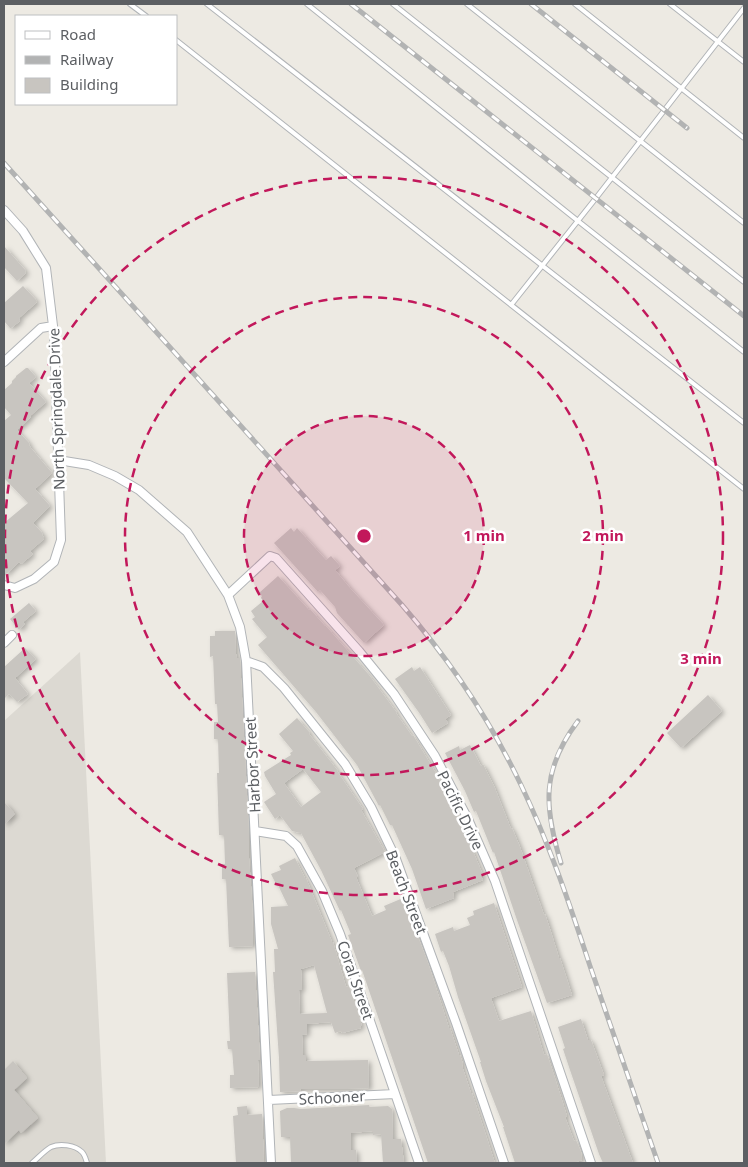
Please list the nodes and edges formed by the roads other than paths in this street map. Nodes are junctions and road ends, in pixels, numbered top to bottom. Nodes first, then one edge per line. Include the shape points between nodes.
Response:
1 (130, 4) edge
2 (207, 4) edge
3 (307, 4) edge
4 (393, 4) edge
5 (467, 4) edge
6 (575, 4) edge
7 (670, 4) edge
8 (744, 8) edge
9 (145, 15) edge
10 (178, 42) edge
11 (718, 42) junction
12 (744, 62) edge
13 (682, 88) junction
14 (744, 138) edge
15 (640, 141) junction
16 (612, 178) junction
17 (4, 210) edge
18 (578, 221) junction
19 (744, 224) edge
20 (542, 265) junction
21 (744, 282) edge
22 (511, 304) junction
23 (53, 326) junction
24 (744, 352) edge
25 (4, 362) edge
26 (744, 423) edge
27 (58, 460) junction
28 (744, 489) edge
29 (4, 585) edge
30 (228, 594) junction
31 (12, 635) dead end
32 (4, 643) edge
33 (246, 661) junction
34 (255, 831) junction
35 (395, 1094) junction
36 (269, 1100) junction
37 (32, 1163) edge
38 (88, 1163) edge
39 (271, 1163) edge
40 (419, 1163) edge
41 (504, 1163) edge
42 (591, 1163) edge

1 - 9 lane
2 - 20 lane
3 - 18 lane
4 - 16 lane
5 - 15 lane
6 - 13 lane
7 - 11 lane
8 - 11 lane
10 - 22 lane
11 - 12 lane
11 - 13 lane
13 - 14 lane
13 - 15 lane
15 - 16 lane
15 - 19 lane
16 - 18 lane
16 - 21 lane
17 - 23 street, North Springdale Drive via 46,268
18 - 20 lane
18 - 24 lane
20 - 22 lane
20 - 26 lane
22 - 28 lane
23 - 25 street via 41,328
23 - 27 street, North Springdale Drive
27 - 29 street, North Springdale Drive via 61,540 54,562 34,579 15,588
27 - 30 street, Harbor Street via 89,466 139,490 188,532
30 - 33 street, Harbor Street via 240,627
30 - 42 street, Pacific Drive via 270,556 276,558 394,694 430,748 468,819 494,881
31 - 32 street
33 - 34 street, Harbor Street
33 - 41 street, Beach Street via 263,667 284,688 345,764 371,807 396,859
34 - 35 street, Coral Street via 286,836 297,846 322,891
34 - 36 street, Harbor Street
35 - 36 street, Schooner
35 - 40 street, Coral Street
36 - 39 street, Harbor Street
37 - 38 lane via 53,1146 64,1145 82,1152

